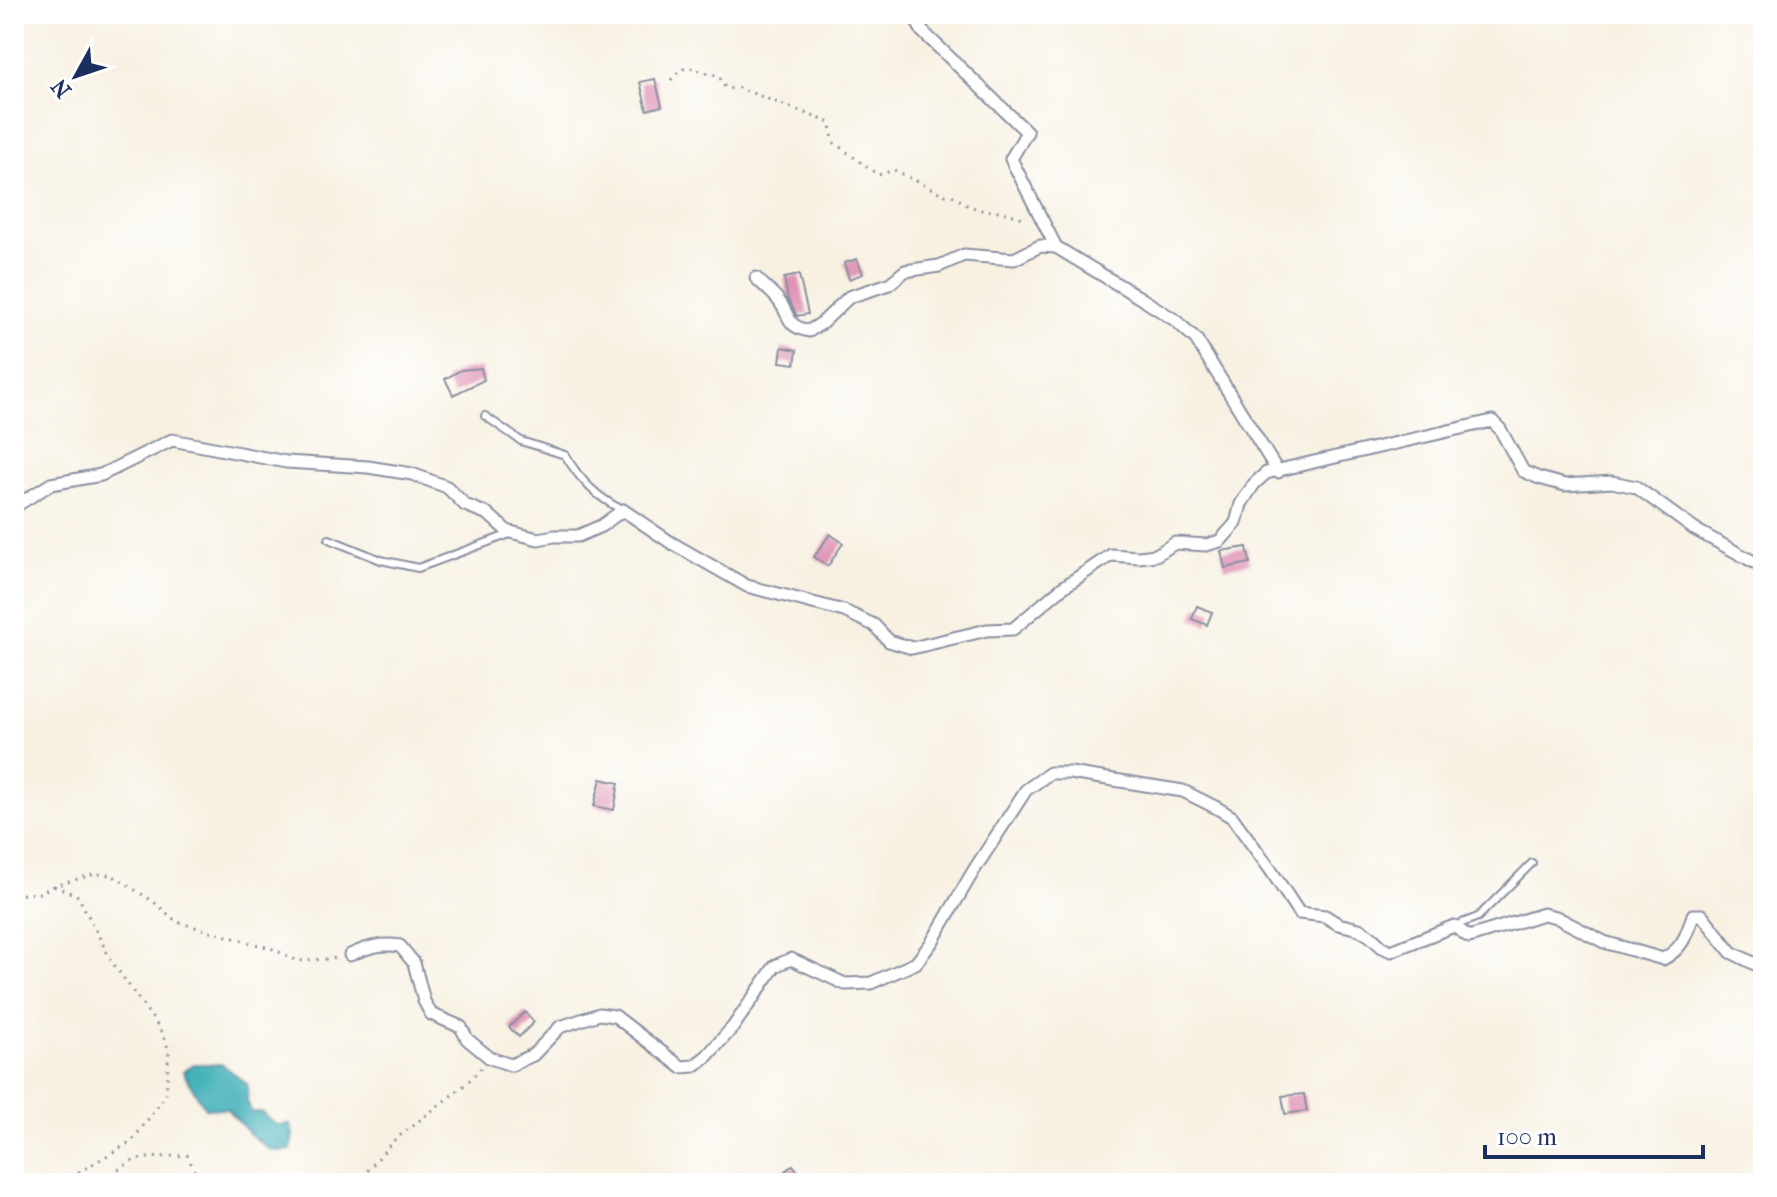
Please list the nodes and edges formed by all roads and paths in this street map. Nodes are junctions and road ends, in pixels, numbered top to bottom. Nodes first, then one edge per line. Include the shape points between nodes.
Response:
1 (913, 14) edge
2 (671, 80) dead end
3 (1042, 219) junction
4 (1056, 247) junction
5 (756, 278) dead end
6 (485, 416) dead end
7 (1278, 472) junction
8 (14, 507) edge
9 (623, 510) junction
10 (513, 533) junction
11 (329, 539) dead end
12 (1763, 567) edge
13 (1532, 863) dead end
14 (54, 886) junction
15 (14, 895) edge
16 (1454, 926) junction
17 (350, 955) joint
18 (1763, 968) edge
19 (490, 1058) junction
20 (86, 1183) edge
21 (98, 1183) edge
22 (200, 1183) edge
23 (357, 1183) edge

1 - 3 street via 922,31 1027,132 1011,159
2 - 3 path via 688,67 718,75 726,89 739,88 831,123 833,142 868,171 878,175 894,170 980,210
3 - 4 street
4 - 5 street via 1040,246 1014,259 964,255 939,266 905,271 889,284 849,297 809,331 796,328
4 - 7 street via 1175,320 1196,339
6 - 9 lane via 521,441 565,455 588,487
7 - 9 street via 1266,473 1254,484 1236,523 1220,541 1175,543 1156,555 1111,555 1013,629 912,648 889,641 874,625 844,611 747,586
7 - 12 street via 1492,421 1523,471 1565,485 1612,482 1636,487 1694,529
8 - 10 street via 51,484 101,475 172,440 286,462 412,474 447,487 465,505
9 - 10 street via 578,536 538,539
10 - 11 lane via 418,568
13 - 16 lane via 1478,917
14 - 15 path
14 - 17 path via 95,874 112,875 177,922 298,961
14 - 20 path via 78,896 112,962 169,1050 166,1095 132,1141 79,1172
16 - 18 street via 1469,937 1543,914 1604,942 1663,959 1676,952 1693,915 1702,915 1731,952
16 - 19 street via 1391,951 1359,929 1299,913 1232,817 1209,804 1183,791 1134,781 1050,773 1026,790 916,963 871,983 845,984 791,959 783,962 733,1027 694,1066 681,1067 615,1016 599,1014 560,1027 533,1055 511,1065
17 - 19 street via 386,943 400,946 414,963 431,1014 461,1027
19 - 23 path via 466,1084 393,1141
21 - 22 path via 135,1159 187,1155

